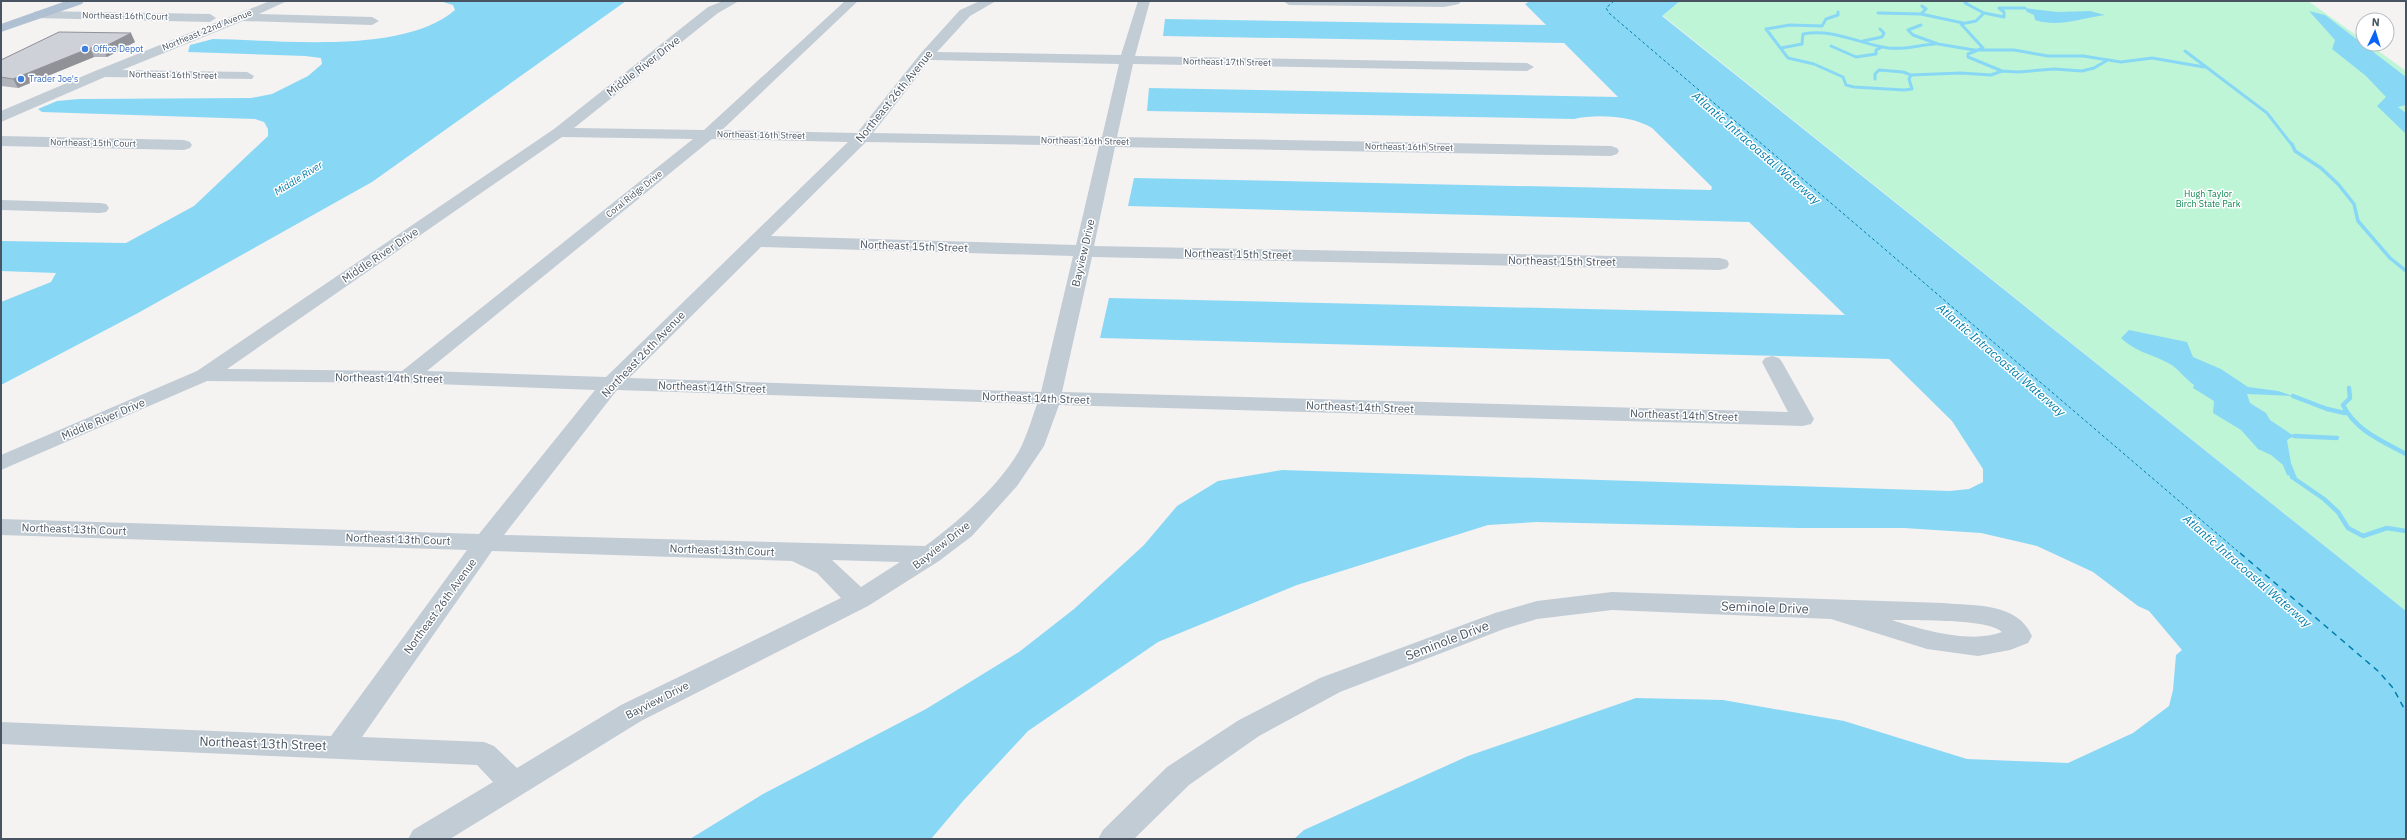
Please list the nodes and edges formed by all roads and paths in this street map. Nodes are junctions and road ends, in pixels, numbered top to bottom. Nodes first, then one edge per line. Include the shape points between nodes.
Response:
1 (58, 1) edge
2 (78, 1) edge
3 (281, 1) edge
4 (733, 1) edge
5 (852, 1) edge
6 (990, 1) edge
7 (1144, 1) edge
8 (1289, 1) edge
9 (1450, 2) edge
10 (39, 15) junction
11 (210, 18) dead end
12 (237, 18) junction
13 (1, 20) edge
14 (372, 21) dead end
15 (1, 28) edge
16 (926, 56) junction
17 (1127, 60) junction
18 (1527, 67) dead end
19 (100, 74) junction
20 (247, 76) dead end
21 (1, 117) edge
22 (559, 132) junction
23 (709, 134) junction
24 (862, 137) junction
25 (1, 141) edge
26 (1108, 141) junction
27 (184, 145) dead end
28 (1610, 151) dead end
29 (1, 205) edge
30 (100, 208) dead end
31 (755, 241) junction
32 (1084, 251) junction
33 (1720, 264) dead end
34 (1772, 362) dead end
35 (204, 375) junction
36 (407, 377) junction
37 (611, 384) junction
38 (1050, 398) junction
39 (1, 464) edge
40 (1, 526) edge
41 (486, 542) junction
42 (795, 553) junction
43 (930, 556) junction
44 (859, 600) junction
45 (1833, 610) junction
46 (1, 733) edge
47 (339, 747) junction
48 (513, 783) junction
49 (424, 839) edge
50 (1114, 839) edge

1 - 10 main road
1 - 13 main road
2 - 10 main road
3 - 12 street, Northeast 22nd Avenue
4 - 22 street, Middle River Drive via 713,10
5 - 23 street, Coral Ridge Drive
6 - 16 street, Northeast 26th Avenue via 965,13
7 - 17 street, Bayview Drive
8 - 9 street
10 - 11 street, Northeast 16th Court
10 - 15 main road
12 - 14 street
12 - 19 street, Northeast 22nd Avenue
16 - 17 street, Northeast 17th Street
16 - 24 street, Northeast 26th Avenue
17 - 18 street, Northeast 17th Street
17 - 26 street, Bayview Drive
19 - 20 street, Northeast 16th Street
19 - 21 street, Northeast 22nd Avenue
22 - 23 street, Northeast 16th Street
22 - 35 street, Middle River Drive
23 - 24 street, Northeast 16th Street
23 - 36 street, Coral Ridge Drive
24 - 26 street, Northeast 16th Street
24 - 31 street, Northeast 26th Avenue
25 - 27 street, Northeast 15th Court
26 - 28 street, Northeast 16th Street
26 - 32 street, Bayview Drive
29 - 30 street
31 - 32 street, Northeast 15th Street
31 - 37 street, Northeast 26th Avenue
32 - 33 street, Northeast 15th Street
32 - 38 street, Bayview Drive
34 - 38 street, Northeast 14th Street via 1803,419
35 - 36 street, Northeast 14th Street
35 - 39 street, Middle River Drive
36 - 37 street, Northeast 14th Street
37 - 38 street, Northeast 14th Street
37 - 41 street, Northeast 26th Avenue
38 - 43 street, Bayview Drive via 1033,446 1010,481 963,530
40 - 41 street, Northeast 13th Court
41 - 42 street, Northeast 13th Court
41 - 47 street, Northeast 26th Avenue
42 - 43 street, Northeast 13th Court via 821,550
42 - 44 street, Northeast 13th Court via 826,567
43 - 44 street, Bayview Drive
44 - 48 street, Bayview Drive via 631,713
45 - 45 street, Seminole Drive via 1920,640 1976,645 2010,642 2019,636 2009,623 1996,617 1973,613
45 - 50 street, Seminole Drive via 1612,601 1537,610 1495,622 1330,685 1249,728 1178,776
46 - 47 street, Northeast 13th Street
47 - 48 street, Northeast 13th Street via 484,754
48 - 49 street, Bayview Drive

